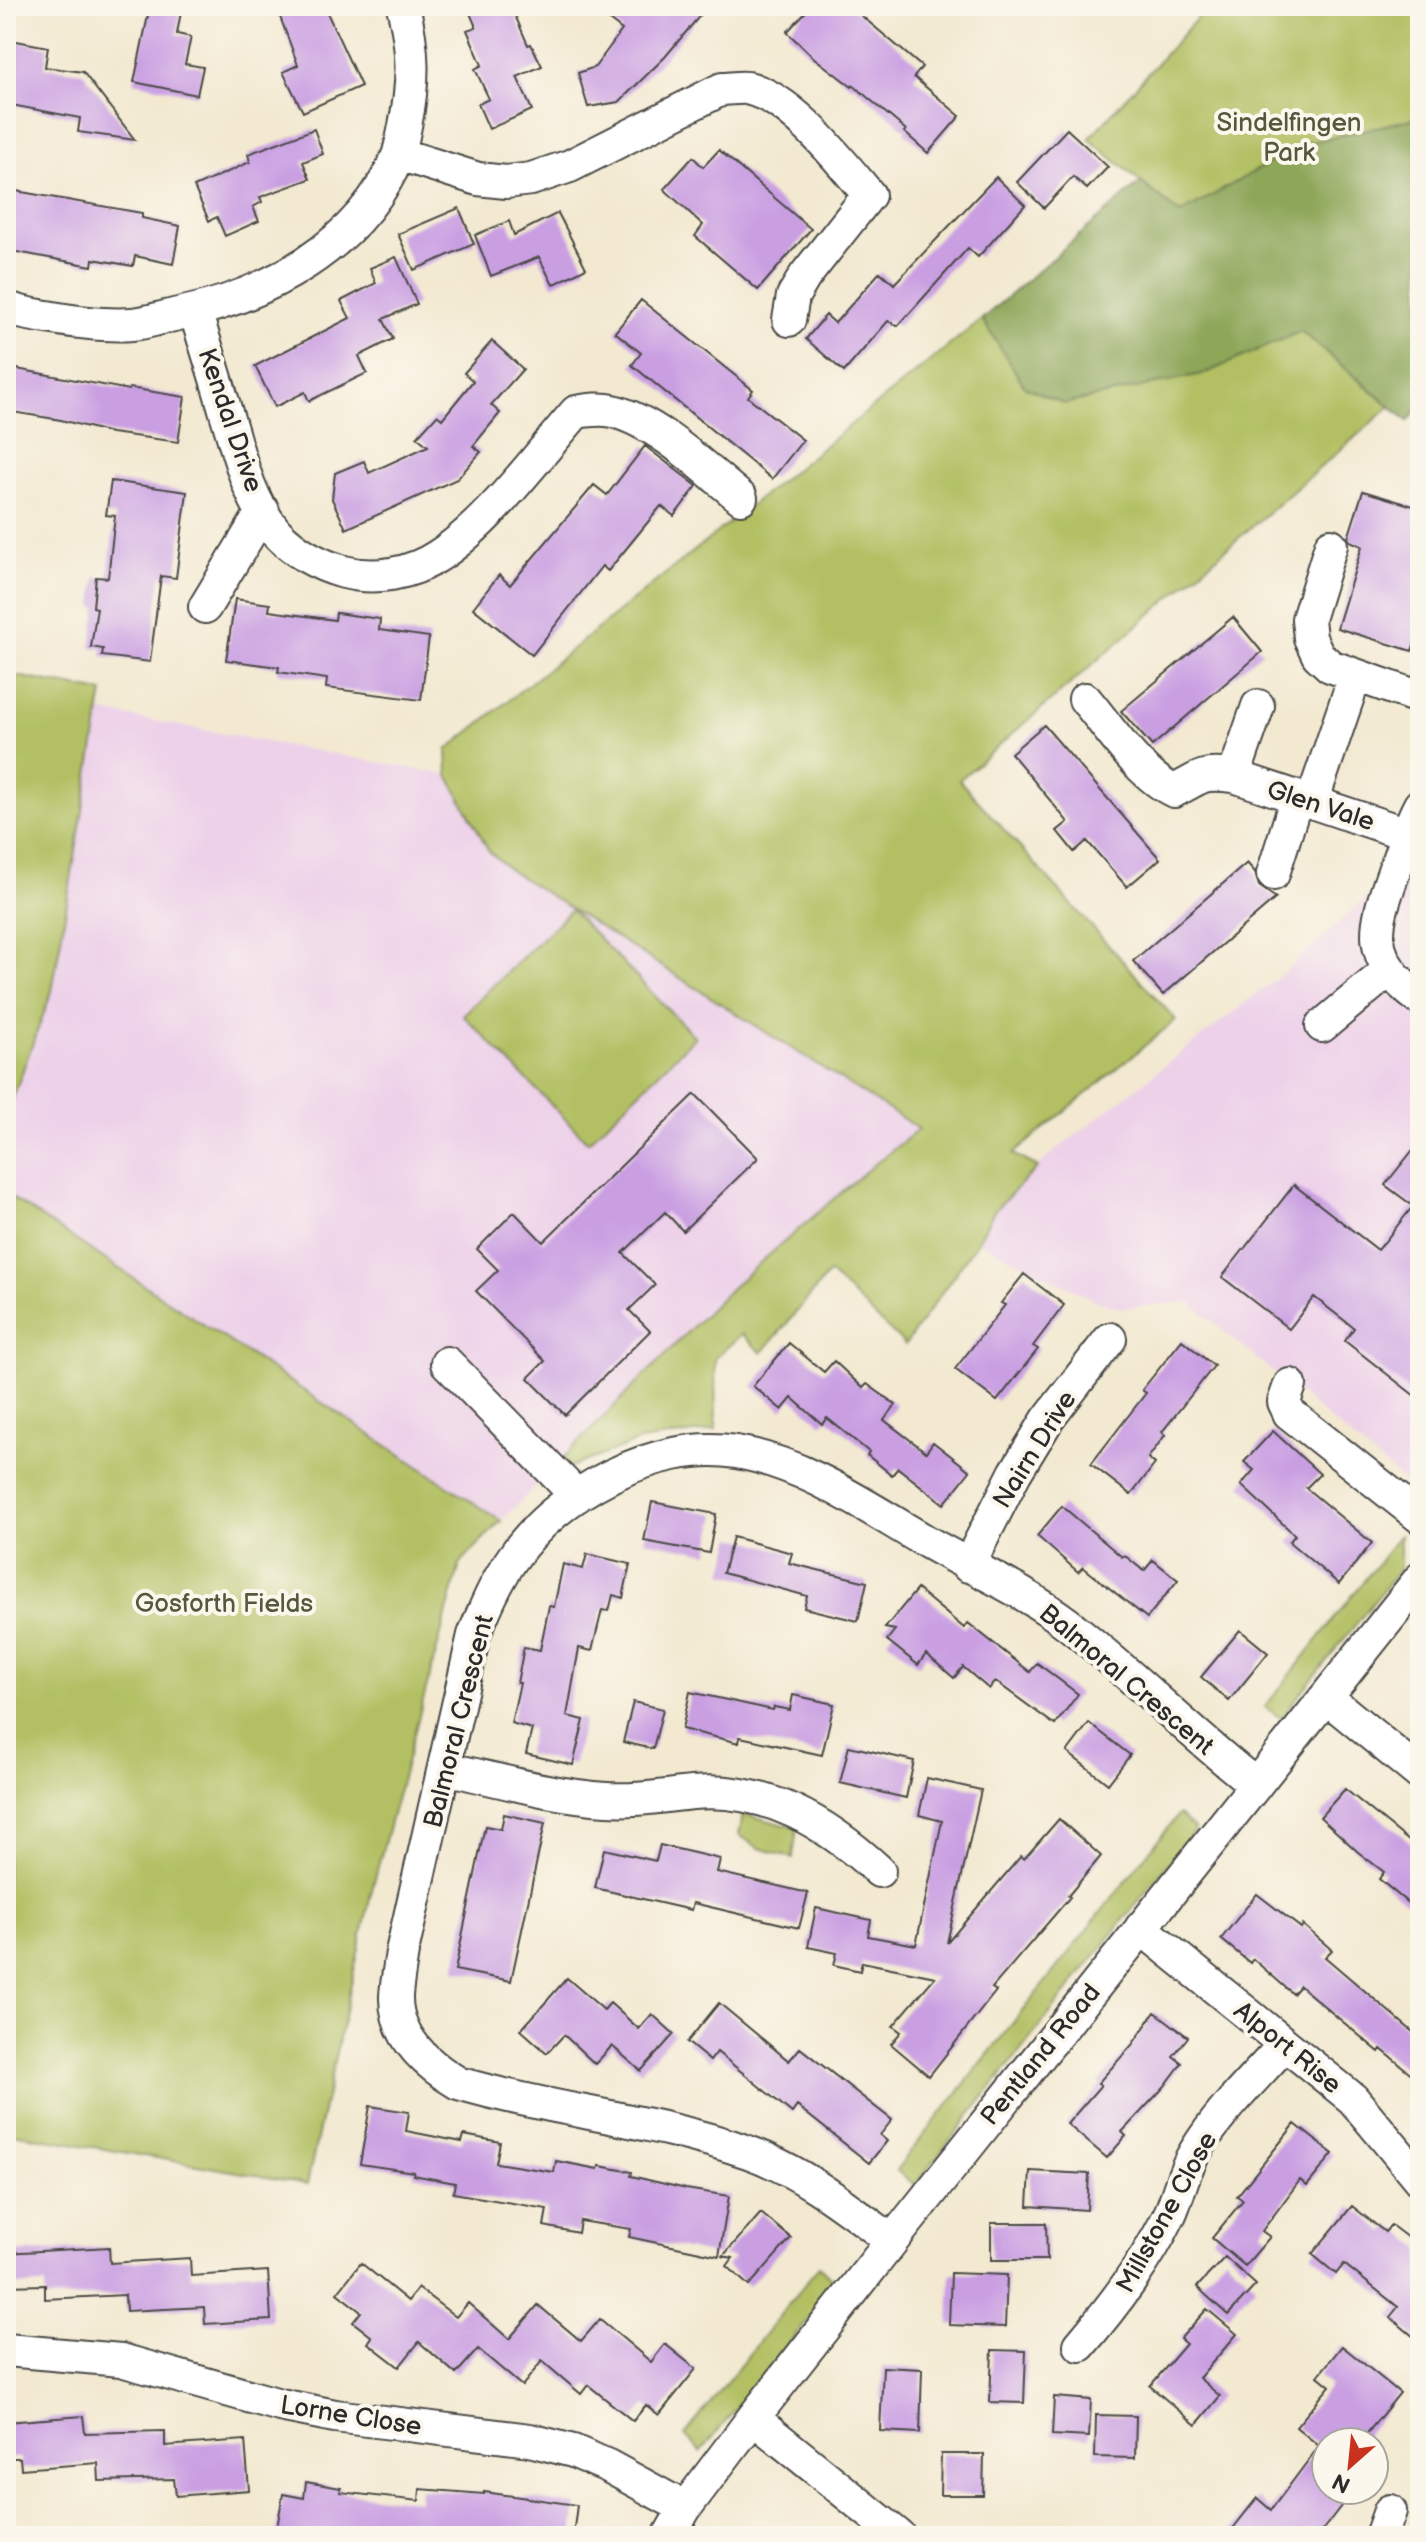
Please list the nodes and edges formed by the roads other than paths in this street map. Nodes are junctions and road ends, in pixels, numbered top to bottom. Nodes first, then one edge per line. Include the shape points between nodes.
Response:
1 (403, 6) edge
2 (399, 154) junction
3 (6, 307) edge
4 (195, 311) junction
5 (789, 320) dead end
6 (741, 498) dead end
7 (263, 511) junction
8 (1331, 545) dead end
9 (205, 607) dead end
10 (1355, 676) junction
11 (1418, 697) dead end
12 (1085, 699) dead end
13 (1258, 706) dead end
14 (1234, 776) junction
15 (1304, 799) junction
16 (1420, 805) edge
17 (1407, 834) junction
18 (1273, 874) dead end
19 (1389, 970) junction
20 (1420, 999) edge
21 (1322, 1026) dead end
22 (1110, 1339) dead end
23 (447, 1363) dead end
24 (1290, 1385) dead end
25 (577, 1496) junction
26 (1420, 1517) edge
27 (968, 1566) junction
28 (1420, 1579) edge
29 (1326, 1697) junction
30 (444, 1768) junction
31 (1420, 1774) edge
32 (1256, 1785) junction
33 (879, 1871) dead end
34 (1141, 1928) junction
35 (1285, 2044) junction
36 (1420, 2180) edge
37 (892, 2241) junction
38 (1080, 2345) dead end
39 (6, 2350) edge
40 (753, 2418) junction
41 (685, 2508) junction
42 (669, 2536) edge
43 (899, 2536) edge

1 - 2 street via 411,35 412,90
2 - 4 street via 357,220 322,252 268,284
2 - 5 street via 478,179 531,179 570,166 722,89 746,88 773,100 810,128 869,195 805,276 793,296
3 - 4 street via 73,322 133,324
4 - 7 street, Kendal Drive via 245,474
6 - 7 street, Kendal Drive via 659,434 611,410 593,409 576,412 464,536 412,569 355,575 326,567 277,533
7 - 9 street
8 - 10 street via 1308,619 1310,638 1330,666
10 - 11 street
10 - 15 street
12 - 14 street, Glen Vale via 1164,786 1174,791 1196,777
13 - 14 street, Glen Vale
14 - 15 street, Glen Vale
15 - 17 street, Glen Vale
15 - 18 street
16 - 17 street
17 - 19 street via 1379,912 1376,936
19 - 20 street
19 - 21 street
22 - 27 street, Nairn Drive via 1048,1419
23 - 25 street
24 - 26 street via 1284,1402 1289,1413
25 - 27 street, Balmoral Crescent via 612,1474 661,1457 705,1449 738,1452 828,1485
25 - 30 street, Balmoral Crescent via 546,1520 513,1557 490,1597 474,1635
27 - 32 street, Balmoral Crescent via 1066,1623
28 - 29 street, Pentland Road
29 - 31 street
29 - 32 street, Pentland Road
30 - 33 street via 605,1799 717,1793 766,1800 826,1828
30 - 37 street, Balmoral Crescent via 396,1998 412,2045 432,2068 490,2093 749,2152 799,2177
32 - 34 street, Pentland Road
34 - 35 street, Alport Rise
34 - 37 street, Pentland Road
35 - 36 street, Alport Rise via 1353,2099
35 - 38 street, Millstone Close via 1194,2153 1155,2243
37 - 40 street, Pentland Road
39 - 41 street, Lorne Close via 121,2360 335,2416 530,2440 608,2466
40 - 41 street, Pentland Road
40 - 43 street
41 - 42 street, Pentland Road

